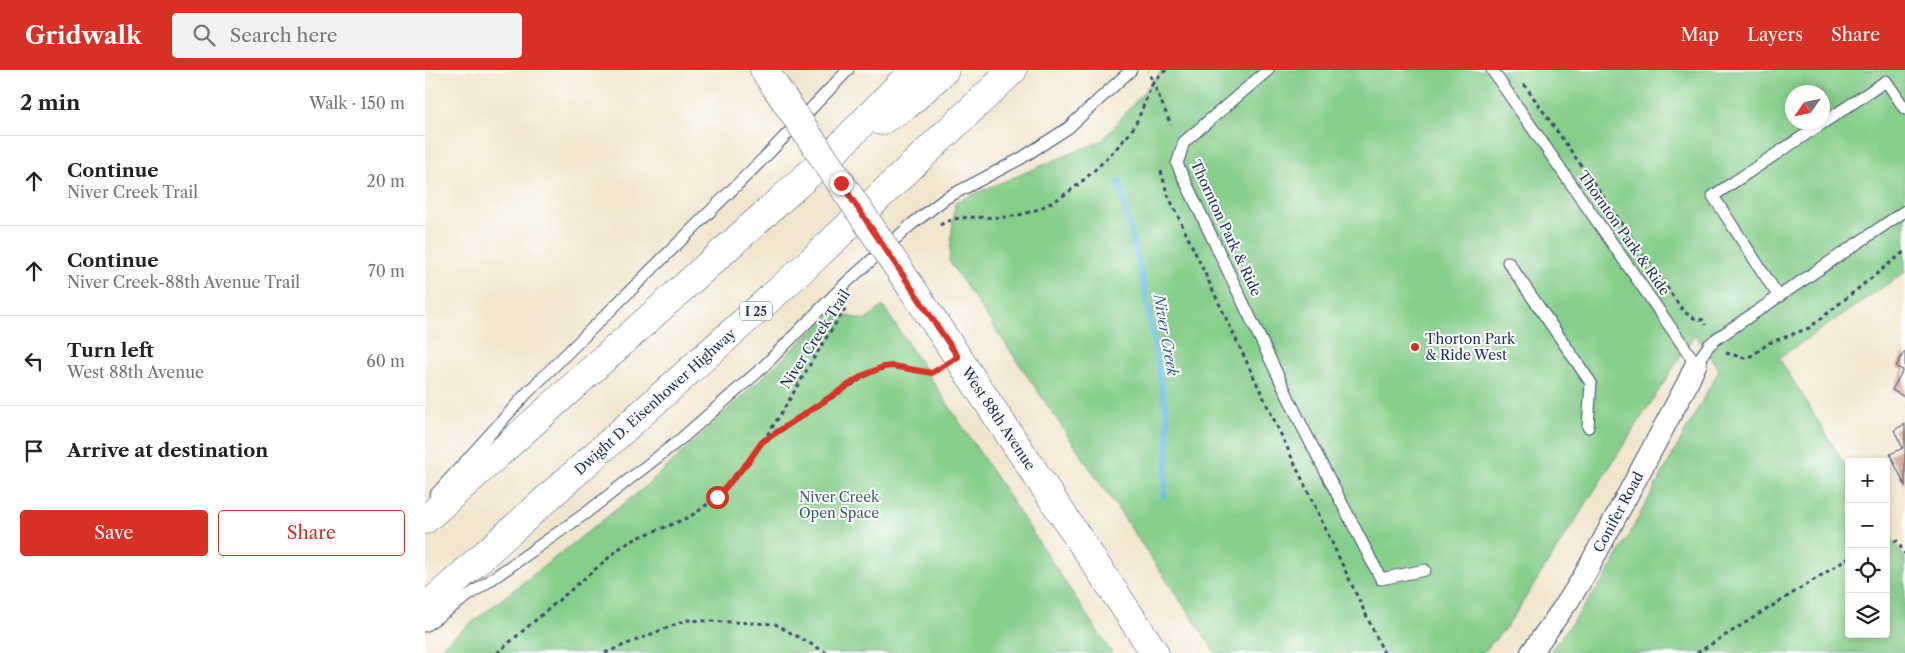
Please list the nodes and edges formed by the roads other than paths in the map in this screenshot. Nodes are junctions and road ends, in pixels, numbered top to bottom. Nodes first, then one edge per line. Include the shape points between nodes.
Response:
1 (848, 70) edge
2 (914, 70) edge
3 (945, 70) edge
4 (1013, 70) edge
5 (1131, 70) edge
6 (1268, 70) edge
7 (1492, 70) edge
8 (769, 78) edge
9 (1905, 108) edge
10 (837, 149) junction
11 (1905, 211) edge
12 (1508, 262) dead end
13 (1779, 297) junction
14 (1696, 364) junction
15 (1588, 427) dead end
16 (425, 506) edge
17 (425, 520) edge
18 (494, 547) junction
19 (1425, 570) dead end
20 (425, 583) edge
21 (425, 608) edge
22 (425, 626) edge
23 (1155, 653) edge
24 (1531, 653) edge

1 - 16 lane via 526,394
2 - 10 main road
3 - 10 main road via 907,104
4 - 18 main road, Dwight D. Eisenhower Highway / I 25 via 806,266
5 - 22 lane via 1068,128 1020,159 946,198 912,224 683,438 586,513
6 - 19 lane, Thornton Park & Ride via 1184,142 1177,164 1302,426 1381,579
7 - 14 lane, Thornton Park & Ride
8 - 23 main road, West 88th Avenue, bridge
9 - 13 lane via 1886,80 1713,196
10 - 17 main road
11 - 13 lane
12 - 15 lane via 1591,383
13 - 14 lane via 1716,339
14 - 24 street, Conifer Road via 1585,574
18 - 20 main road
18 - 21 main road, Dwight D. Eisenhower Highway / I 25

